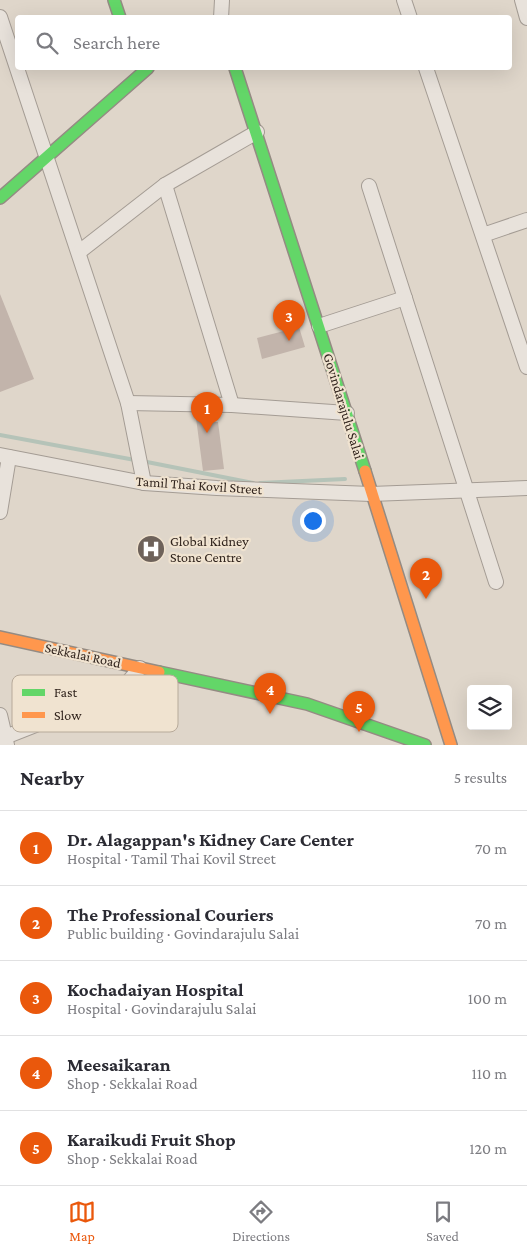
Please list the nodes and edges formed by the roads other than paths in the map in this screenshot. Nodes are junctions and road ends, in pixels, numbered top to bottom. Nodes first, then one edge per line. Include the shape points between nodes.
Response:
1 (114, 0) edge
2 (222, 0) edge
3 (404, 0) edge
4 (522, 0) edge
5 (119, 15) edge
6 (221, 15) edge
7 (409, 15) edge
8 (0, 17) edge
9 (527, 18) edge
10 (15, 62) edge
11 (18, 70) edge
12 (141, 70) edge
13 (235, 70) edge
14 (427, 70) edge
15 (258, 132) junction
16 (47, 157) junction
17 (165, 185) junction
18 (369, 186) dead end
19 (0, 198) edge
20 (527, 220) edge
21 (483, 235) junction
22 (79, 252) junction
23 (405, 298) junction
24 (319, 326) junction
25 (527, 367) edge
26 (128, 403) junction
27 (232, 405) junction
28 (347, 413) junction
29 (4, 456) edge
30 (144, 483) junction
31 (527, 488) edge
32 (467, 492) junction
33 (371, 494) junction
34 (0, 512) edge
35 (496, 582) dead end
36 (0, 637) edge
37 (140, 668) junction
38 (134, 675) edge
39 (172, 675) edge
40 (178, 676) edge
41 (0, 715) edge
42 (24, 732) edge
43 (4, 741) edge
44 (426, 745) edge
45 (451, 745) edge

1 - 5 street
2 - 6 street
3 - 7 street
4 - 9 street
8 - 10 street
11 - 16 street
12 - 16 street
13 - 15 street, Govindarajulu Salai
14 - 21 street
15 - 17 street
15 - 24 street, Govindarajulu Salai
16 - 19 street
16 - 22 street
17 - 22 street
17 - 27 street
18 - 23 street
20 - 21 street
21 - 25 street
22 - 26 street
23 - 24 street
23 - 32 street
24 - 28 street, Govindarajulu Salai
26 - 27 street
26 - 30 street
27 - 28 street
28 - 33 street, Govindarajulu Salai
29 - 30 street, Tamil Thai Kovil Street
29 - 34 street
30 - 33 street, Tamil Thai Kovil Street
31 - 32 street, Tamil Thai Kovil Street
32 - 33 street, Tamil Thai Kovil Street
32 - 35 street
33 - 45 street, Govindarajulu Salai
36 - 37 street, Sekkalai Road
37 - 38 street
37 - 39 street, Sekkalai Road
40 - 44 street, Sekkalai Road via 307,704
41 - 43 street
42 - 43 street

